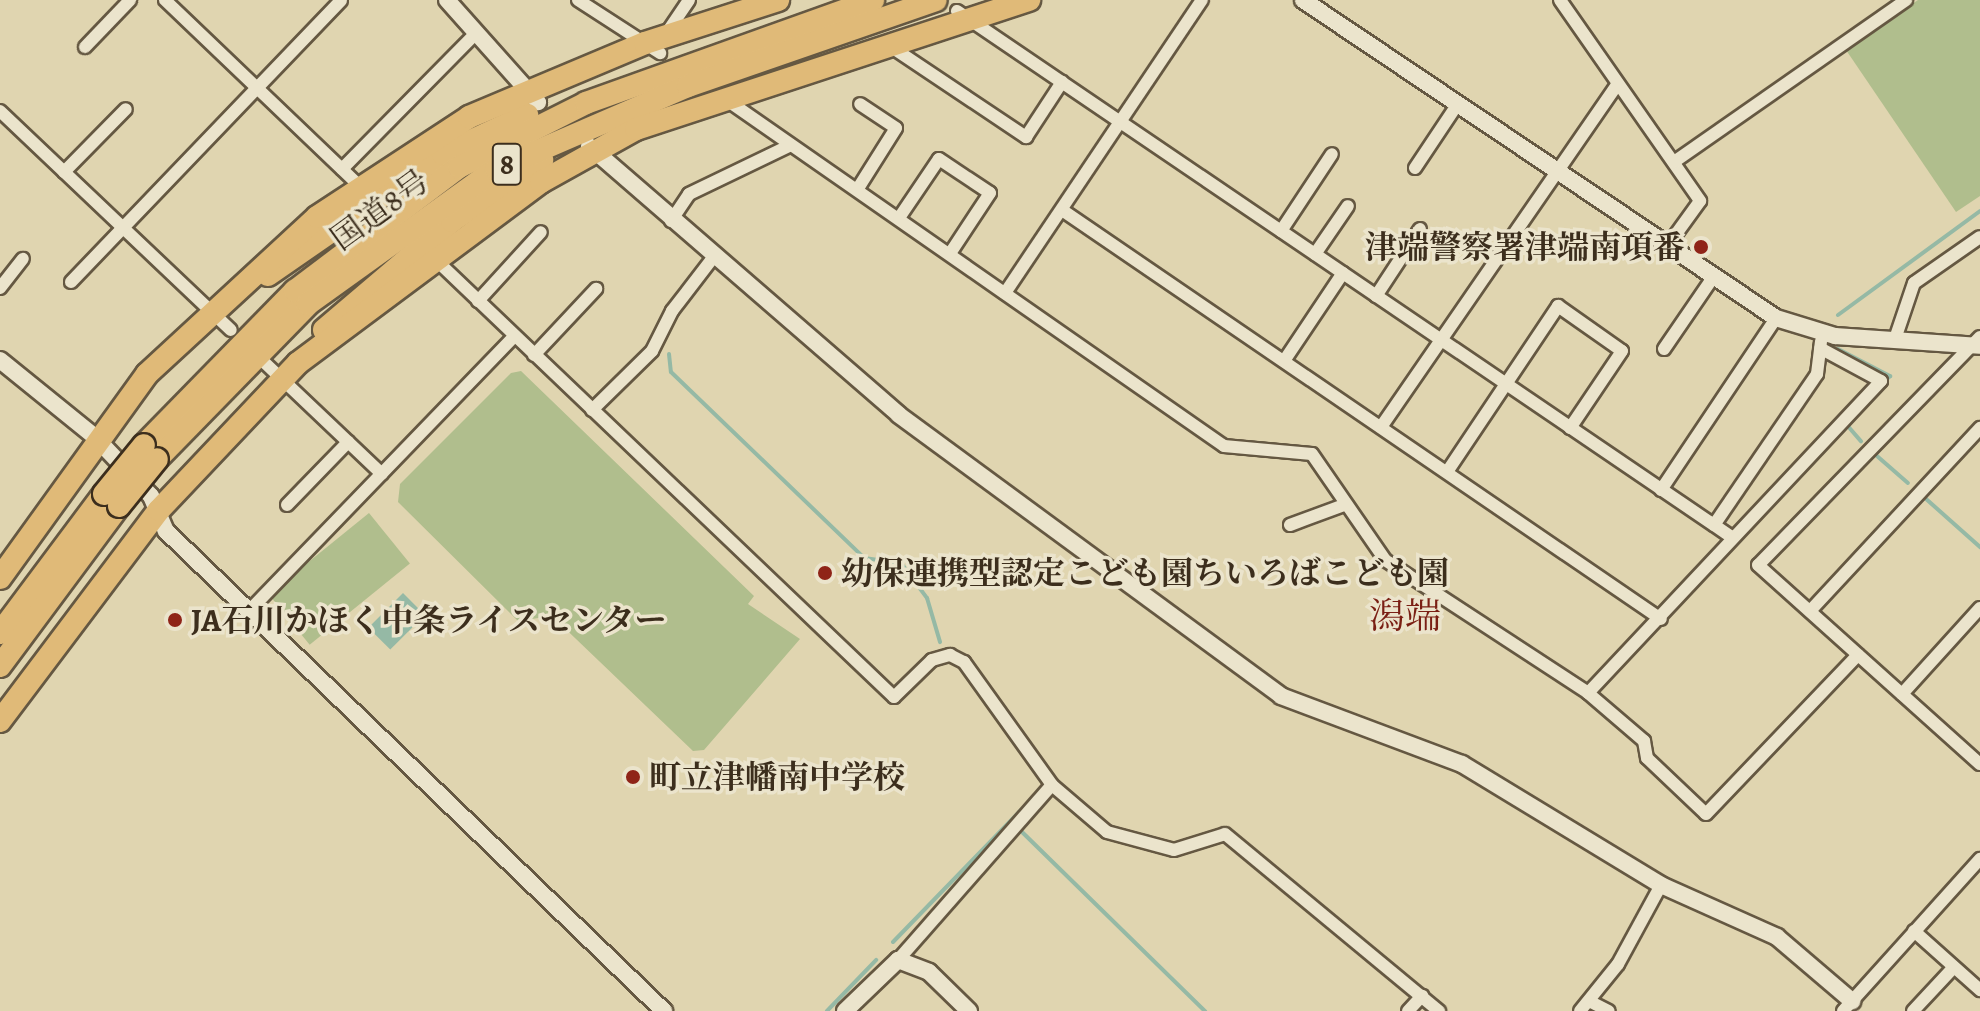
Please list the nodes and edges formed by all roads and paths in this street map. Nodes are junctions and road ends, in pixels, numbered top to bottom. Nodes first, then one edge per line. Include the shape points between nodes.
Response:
1 (130, 0) edge
2 (165, 0) edge
3 (341, 0) edge
4 (447, 0) edge
5 (689, 0) edge
6 (778, 0) edge
7 (873, 0) edge
8 (936, 0) edge
9 (1029, 0) edge
10 (1202, 0) edge
11 (1303, 0) edge
12 (1560, 0) edge
13 (1906, 0) edge
14 (586, 2) edge
15 (964, 15) junction
16 (817, 18) junction
17 (475, 34) junction
18 (656, 45) junction
19 (890, 46) junction
20 (85, 47) dead end
21 (1062, 82) junction
22 (1618, 84) junction
23 (688, 86) junction
24 (256, 87) junction
25 (720, 96) junction
26 (533, 97) junction
27 (860, 104) dead end
28 (1457, 105) junction
29 (126, 109) dead end
30 (0, 111) edge
31 (1119, 121) junction
32 (791, 145) junction
33 (591, 148) junction
34 (1332, 154) dead end
35 (1674, 162) junction
36 (1415, 168) dead end
37 (342, 169) junction
38 (1553, 171) junction
39 (64, 172) junction
40 (361, 187) junction
41 (857, 190) junction
42 (1348, 206) dead end
43 (1062, 210) junction
44 (899, 218) junction
45 (671, 221) junction
46 (122, 226) junction
47 (1420, 229) dead end
48 (1281, 231) junction
49 (541, 232) dead end
50 (1980, 237) edge
51 (1666, 248) junction
52 (951, 252) junction
53 (1315, 254) junction
54 (23, 259) dead end
55 (712, 259) junction
56 (436, 260) junction
57 (1343, 273) junction
58 (1712, 279) junction
59 (71, 282) dead end
60 (0, 288) edge
61 (596, 289) dead end
62 (1005, 293) junction
63 (1376, 296) junction
64 (478, 301) junction
65 (217, 307) junction
66 (1776, 318) junction
67 (231, 330) dead end
68 (515, 336) junction
69 (1440, 339) junction
70 (1895, 339) junction
71 (1821, 340) junction
72 (1977, 342) edge
73 (1664, 349) dead end
74 (534, 355) junction
75 (0, 360) edge
76 (1284, 361) junction
77 (282, 368) junction
78 (1505, 384) junction
79 (592, 410) junction
80 (1381, 427) junction
81 (1570, 428) junction
82 (1980, 428) edge
83 (95, 437) junction
84 (348, 442) junction
85 (151, 452) junction
86 (1447, 472) junction
87 (382, 474) junction
88 (1661, 490) junction
89 (111, 500) junction
90 (287, 505) dead end
91 (1344, 505) junction
92 (159, 510) junction
93 (1290, 525) dead end
94 (1714, 525) junction
95 (1730, 536) dead end
96 (0, 578) edge
97 (1980, 608) edge
98 (250, 610) junction
99 (1810, 611) junction
100 (1661, 619) junction
101 (0, 633) edge
102 (1858, 655) junction
103 (0, 666) edge
104 (1588, 693) junction
105 (1902, 694) junction
106 (0, 721) edge
107 (1980, 764) edge
108 (1052, 785) junction
109 (1980, 859) edge
110 (1661, 885) junction
111 (1914, 931) junction
112 (898, 960) junction
113 (1954, 967) junction
114 (1980, 990) edge
115 (1422, 996) junction
116 (1584, 1006) edge
117 (1852, 1008) edge
118 (664, 1011) edge
119 (845, 1011) edge
120 (969, 1011) edge
121 (1408, 1011) edge
122 (1439, 1011) edge
123 (1609, 1011) edge
124 (1913, 1011) edge

1 - 20 street
2 - 24 street
3 - 24 street
4 - 17 street
5 - 18 street
6 - 18 highway
7 - 16 highway, 国道8号 / 8
8 - 23 highway, 国道8号 / 8
9 - 15 highway
10 - 31 street
11 - 28 street
12 - 22 street
13 - 35 street
14 - 18 street
15 - 19 highway
15 - 21 street
16 - 65 highway, 8 via 798,16 654,65 480,135
16 - 85 highway, 国道8号 / 8 via 586,103 459,167 295,291
17 - 26 street
17 - 37 street
18 - 26 highway
19 - 21 street via 1026,137
19 - 25 highway
21 - 31 street
22 - 35 street
22 - 38 street
23 - 77 highway, 8 via 673,102 552,154 465,211 353,300
23 - 85 highway, 国道8号 / 8 via 578,129 420,217 308,304
24 - 37 street
24 - 46 street
25 - 32 street
25 - 33 highway
26 - 40 highway via 469,117
27 - 41 street via 896,128
28 - 36 street
28 - 38 street
29 - 39 street
30 - 39 street
31 - 43 street
31 - 48 street
32 - 41 street
32 - 45 street via 689,194
33 - 45 street
33 - 56 highway
34 - 48 street
35 - 51 street via 1700,201
37 - 40 street
38 - 51 street
38 - 69 street
39 - 46 street
40 - 65 highway via 295,234
41 - 44 street
42 - 53 street
43 - 62 street
43 - 76 street
44 - 52 street
44 - 52 street via 939,159 952,167 990,193
45 - 55 street
46 - 59 street
46 - 65 street
47 - 63 street
48 - 53 street
49 - 64 street
50 - 70 street via 1914,283
51 - 58 street
52 - 62 street
53 - 57 street
54 - 60 street
55 - 79 street via 672,311 652,351
55 - 110 street via 899,415 1281,696 1462,764
56 - 64 street
56 - 77 highway
57 - 63 street
57 - 76 street
58 - 66 street
58 - 73 street
61 - 74 street
62 - 91 street via 1015,308 1224,446 1312,454
63 - 69 street
64 - 68 street
65 - 67 street
65 - 83 highway
66 - 71 street
66 - 88 street
68 - 74 street
68 - 87 street
69 - 78 street
69 - 80 street
70 - 71 street
70 - 72 street
71 - 94 street via 1817,374
71 - 100 street via 1881,381
72 - 99 street via 1758,565
74 - 79 street
75 - 83 street
76 - 80 street
77 - 84 street
77 - 92 highway
78 - 81 street
78 - 81 street via 1558,306 1622,351
78 - 86 street
79 - 108 street via 894,697 932,660 950,655 964,662
80 - 86 street
81 - 88 street
82 - 99 street
83 - 92 street
83 - 96 highway
84 - 87 street
84 - 90 street
85 - 89 highway, 国道8号 / 8, bridge
86 - 100 street
87 - 98 street
88 - 94 street
89 - 101 highway, 国道8号 / 8
89 - 103 highway, 国道8号 / 8
91 - 93 street
91 - 104 street via 1385,560
92 - 98 street via 166,531
92 - 106 highway
94 - 95 street
97 - 105 street
98 - 118 street
99 - 102 street
100 - 104 street
102 - 104 street via 1706,814 1647,758 1644,741
102 - 105 street
105 - 107 street
108 - 112 street
108 - 115 street via 1107,832 1174,850 1225,834
109 - 111 street
110 - 116 street
110 - 117 street via 1777,937
111 - 113 street
111 - 117 street
112 - 119 street
112 - 120 street via 929,972
113 - 114 street
113 - 124 street
115 - 121 street
115 - 122 street
116 - 123 street

